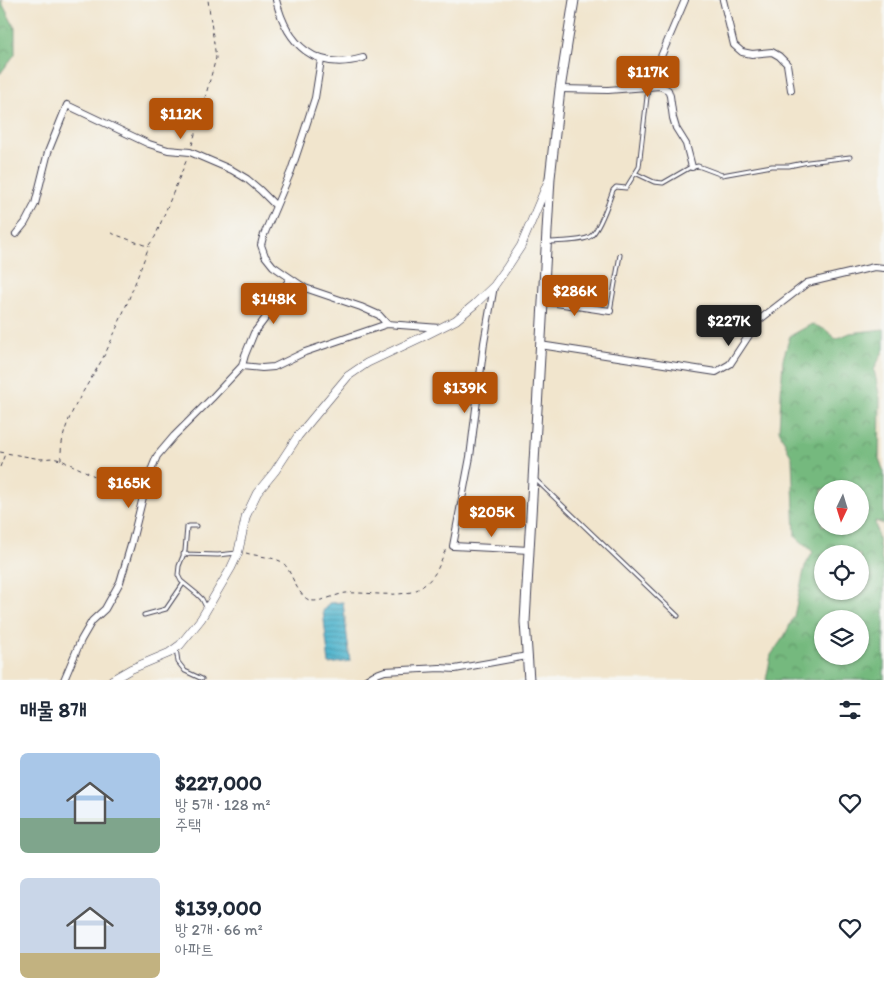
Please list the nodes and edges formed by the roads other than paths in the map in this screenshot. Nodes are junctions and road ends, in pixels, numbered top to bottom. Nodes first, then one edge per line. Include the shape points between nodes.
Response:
1 (276, 0) edge
2 (574, 0) edge
3 (685, 0) edge
4 (723, 0) edge
5 (363, 58) dead end
6 (321, 60) junction
7 (648, 87) junction
8 (560, 88) junction
9 (791, 90) dead end
10 (850, 157) dead end
11 (692, 167) junction
12 (635, 173) junction
13 (550, 178) junction
14 (276, 206) junction
15 (16, 234) dead end
16 (546, 242) junction
17 (620, 256) dead end
18 (884, 268) edge
19 (290, 278) junction
20 (494, 286) junction
21 (543, 301) junction
22 (610, 311) joint
23 (387, 324) junction
24 (441, 328) junction
25 (540, 345) junction
26 (242, 366) junction
27 (532, 477) junction
28 (196, 526) dead end
29 (529, 550) junction
30 (238, 553) junction
31 (183, 554) junction
32 (183, 584) junction
33 (207, 609) junction
34 (144, 615) dead end
35 (678, 616) dead end
36 (176, 648) junction
37 (527, 656) junction
38 (202, 679) edge
39 (64, 680) edge
40 (112, 680) edge
41 (366, 680) edge
42 (529, 680) edge

1 - 6 street via 280,17 289,33 309,54
2 - 8 main road
3 - 7 street
4 - 9 street via 734,45 742,52 772,52 779,56 787,64
5 - 6 street via 350,62
6 - 14 street via 315,98
7 - 8 street via 608,90
7 - 11 street via 660,86 668,90 676,128 686,144
7 - 12 lane via 639,167
8 - 13 main road
10 - 11 lane via 722,175 698,166
11 - 12 lane via 663,183
12 - 16 lane via 626,188 616,186 613,190 591,236 582,240
13 - 16 main road
13 - 20 street via 521,246
14 - 15 street via 247,179 232,170 190,152 149,144 67,105 48,152 35,204
14 - 19 street via 261,246 273,266
16 - 21 main road
17 - 22 lane
18 - 25 street via 874,266 807,283 760,320 730,364 716,372
19 - 23 street via 306,288 379,315
19 - 26 street via 254,334
20 - 24 street via 456,320
20 - 29 street via 470,457 453,546
21 - 22 street
21 - 25 main road
23 - 24 street
23 - 26 street via 306,352 274,367
24 - 30 street via 367,363 348,376 298,436 257,493 246,516
25 - 27 main road
26 - 39 street via 157,456 120,582 105,609 92,621
27 - 29 main road
27 - 35 lane
28 - 31 lane via 187,527
29 - 37 main road via 525,622
30 - 31 lane via 218,556
30 - 33 street
31 - 32 lane via 178,575
32 - 33 lane via 202,599
32 - 34 lane via 166,609
33 - 36 street
36 - 38 lane via 178,662 185,671
36 - 40 street
37 - 41 street via 455,669 385,672
37 - 42 main road

